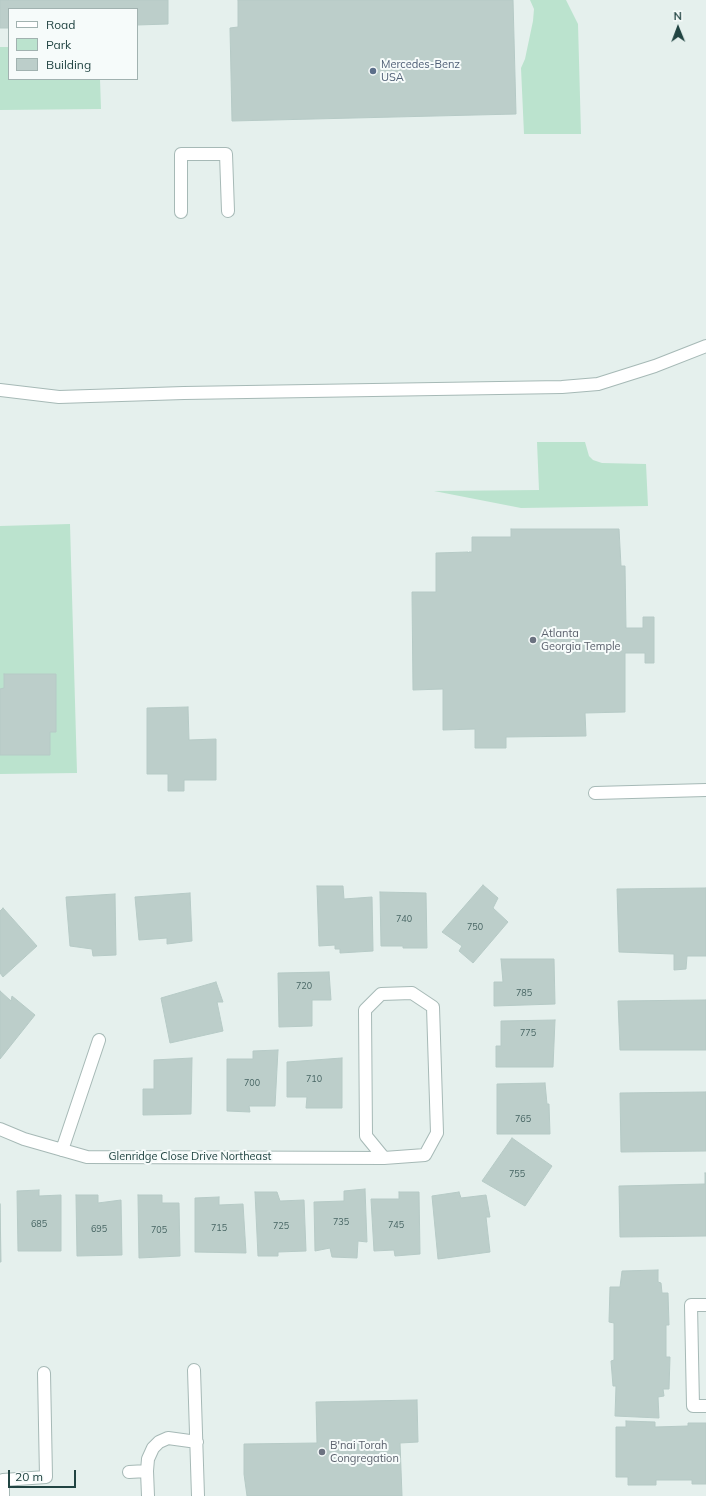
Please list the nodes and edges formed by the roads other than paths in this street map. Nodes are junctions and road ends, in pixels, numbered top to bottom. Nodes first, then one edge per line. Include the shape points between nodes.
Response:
1 (228, 211) dead end
2 (181, 212) dead end
3 (706, 346) edge
4 (0, 390) edge
5 (706, 790) edge
6 (596, 793) dead end
7 (99, 1040) dead end
8 (0, 1129) edge
9 (62, 1150) junction
10 (384, 1158) junction
11 (706, 1305) edge
12 (194, 1370) dead end
13 (44, 1373) dead end
14 (706, 1406) edge
15 (197, 1442) junction
16 (147, 1471) junction
17 (129, 1472) dead end
18 (3, 1496) edge
19 (148, 1496) edge
20 (198, 1496) edge

1 - 2 street via 226,154 181,154
3 - 4 street via 598,384 562,387 58,397
5 - 6 street
7 - 9 street
8 - 9 street, Glenridge Close Drive Northeast
9 - 10 street, Glenridge Close Drive Northeast via 87,1157
10 - 10 street, Glenridge Close Drive Northeast via 425,1154 437,1133 432,1007 412,993 381,994 365,1010 366,1136
11 - 14 street via 691,1305 693,1406
12 - 15 street
13 - 18 street via 46,1477 3,1480
15 - 16 street via 168,1438 159,1442 148,1459
15 - 20 street
16 - 17 street
16 - 19 street

